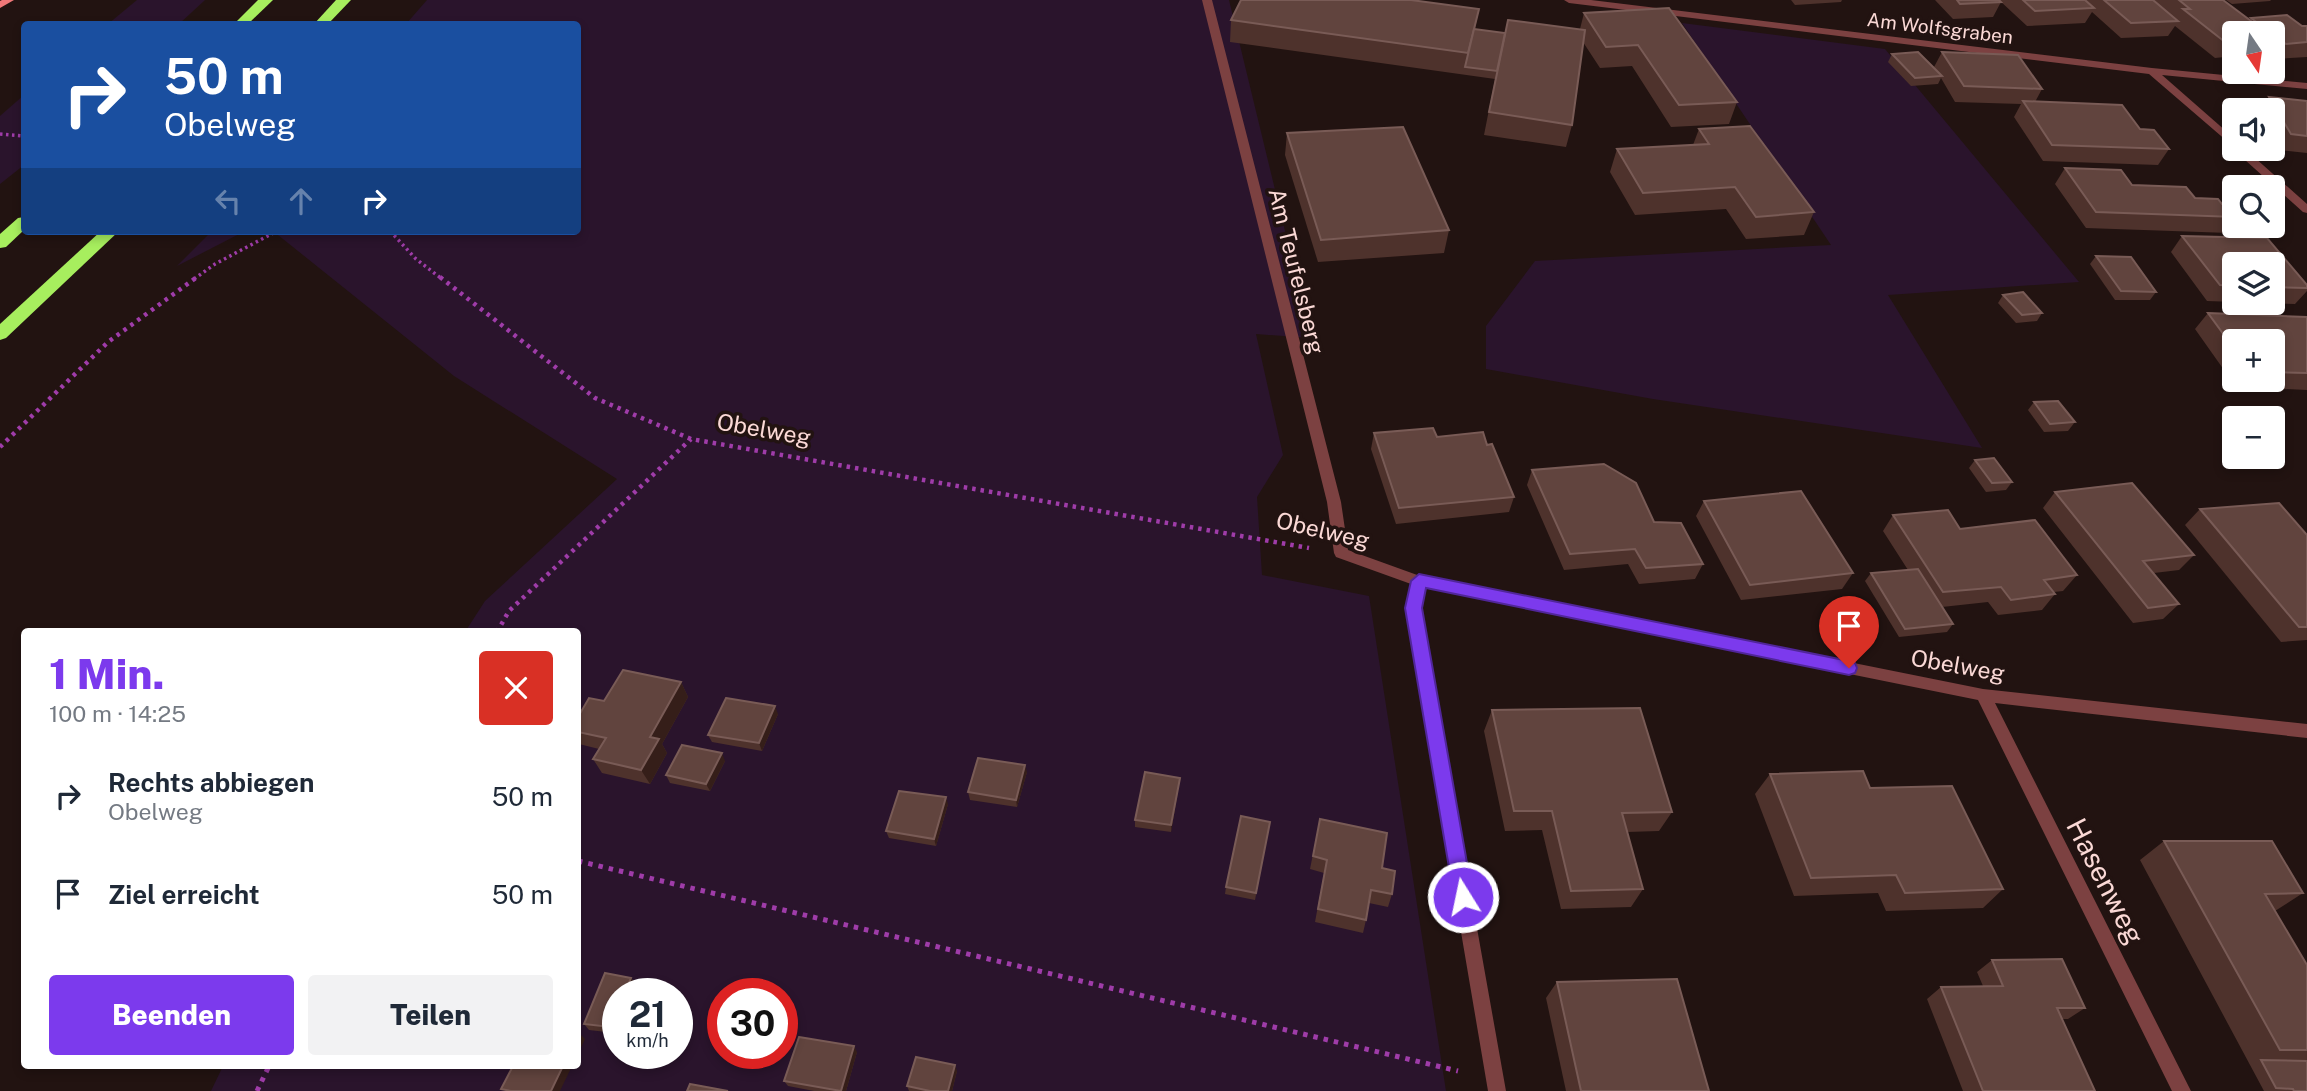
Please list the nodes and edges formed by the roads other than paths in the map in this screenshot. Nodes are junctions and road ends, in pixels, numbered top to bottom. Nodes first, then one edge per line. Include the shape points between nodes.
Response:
1 (9, 0) edge
2 (266, 0) edge
3 (344, 0) edge
4 (1207, 0) edge
5 (1569, 0) edge
6 (0, 5) edge
7 (244, 21) edge
8 (324, 21) edge
9 (2152, 71) junction
10 (2307, 86) edge
11 (2222, 133) edge
12 (2252, 161) edge
13 (2307, 210) edge
14 (21, 225) edge
15 (107, 235) edge
16 (0, 243) edge
17 (0, 334) edge
18 (1341, 553) joint
19 (1419, 581) junction
20 (1983, 695) junction
21 (2307, 731) edge
22 (1496, 1086) edge
23 (2182, 1091) edge

1 - 6 main road
2 - 7 highway
3 - 8 highway
4 - 18 street, Am Teufelsberg via 1334,502
5 - 9 street, Am Wolfsgraben
9 - 10 street, Am Wolfsgraben
9 - 11 street
12 - 13 street
14 - 16 highway
15 - 17 highway
18 - 19 street, Obelweg
19 - 20 street, Obelweg
19 - 22 street via 1413,608
20 - 21 street, Obelweg
20 - 23 street, Hasenweg

